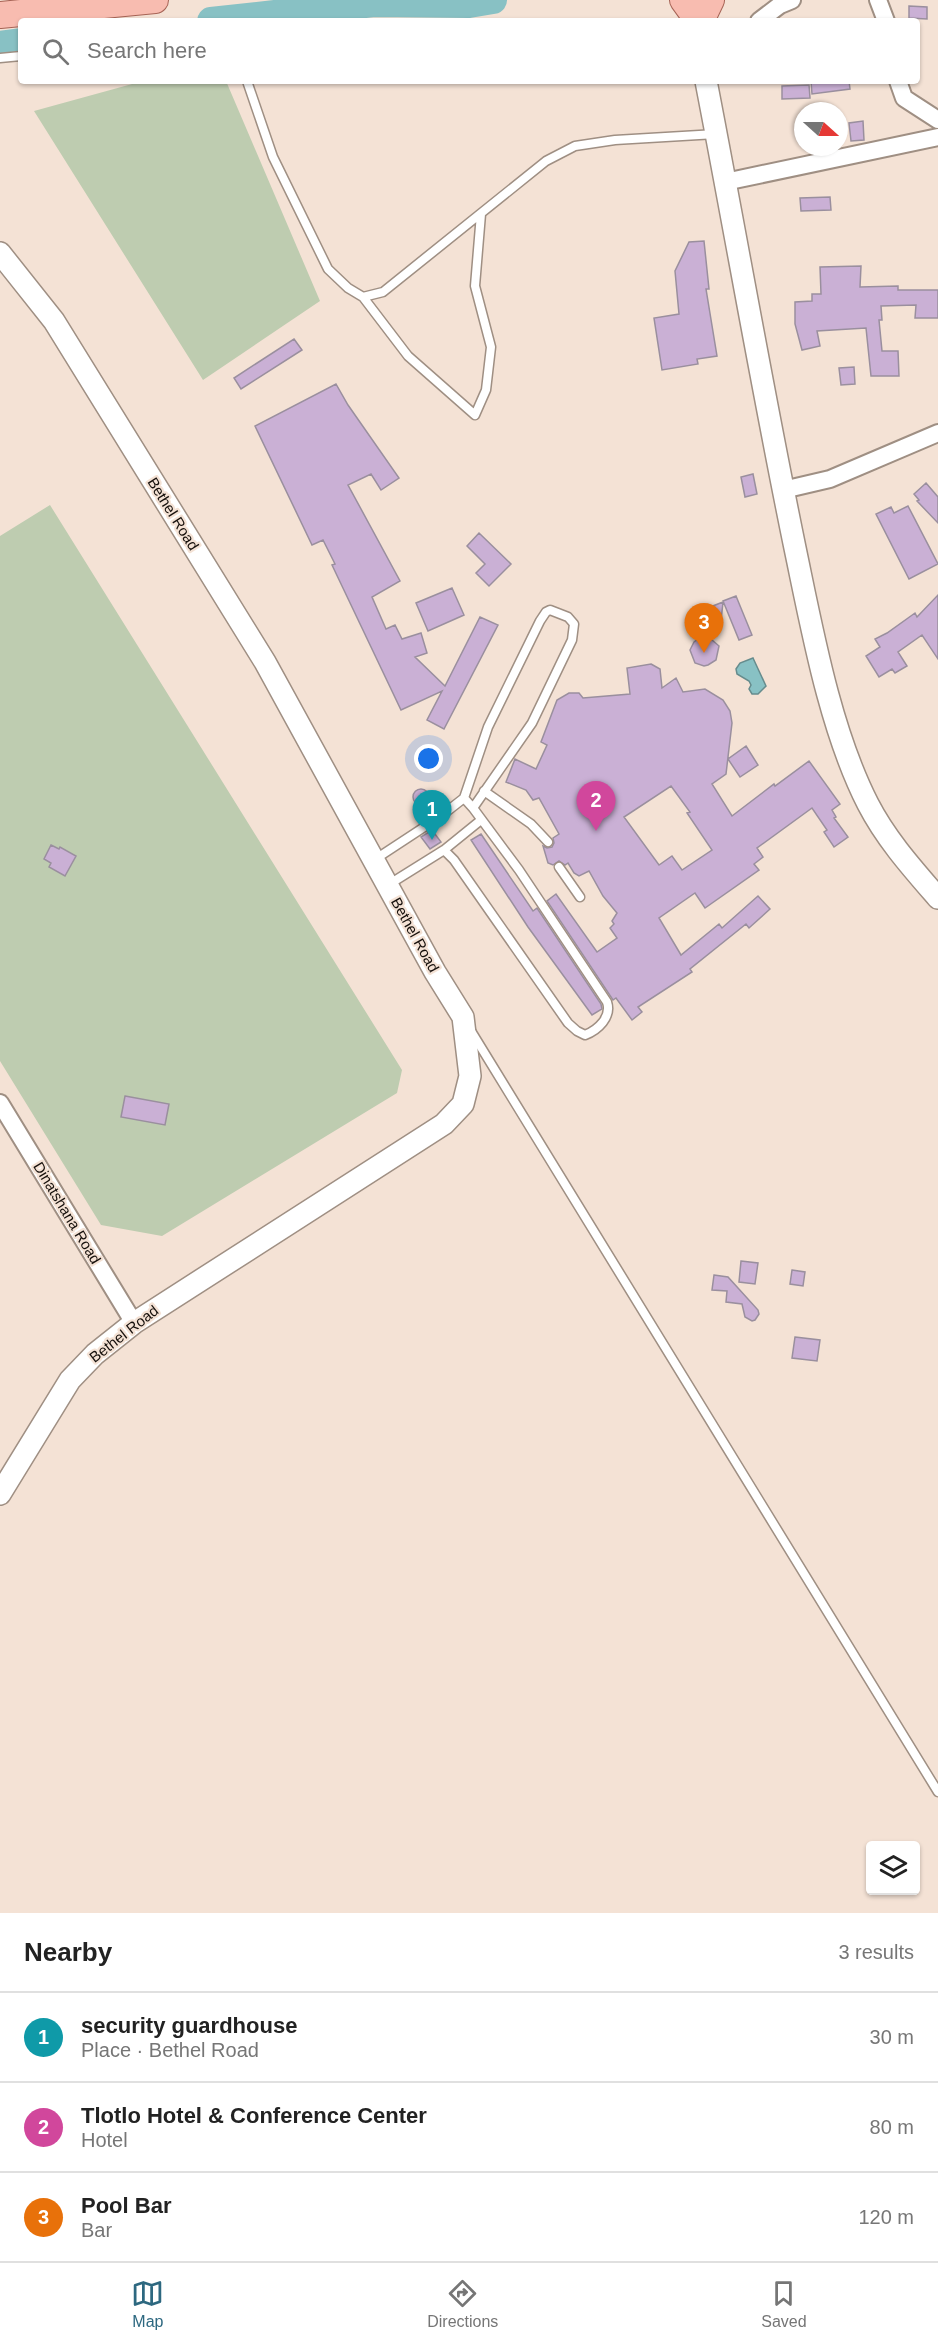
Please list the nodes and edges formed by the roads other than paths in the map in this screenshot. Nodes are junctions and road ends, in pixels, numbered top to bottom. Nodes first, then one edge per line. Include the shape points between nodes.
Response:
1 (154, 0) edge
2 (792, 0) edge
3 (878, 0) edge
4 (0, 15) edge
5 (763, 18) edge
6 (885, 18) edge
7 (18, 56) edge
8 (0, 58) edge
9 (248, 84) edge
10 (707, 84) edge
11 (899, 84) edge
12 (938, 120) edge
13 (716, 134) junction
14 (938, 137) edge
15 (725, 182) junction
16 (481, 214) junction
17 (0, 253) edge
18 (363, 297) junction
19 (938, 433) edge
20 (783, 490) junction
21 (484, 791) junction
22 (464, 798) junction
23 (474, 808) junction
24 (481, 820) junction
25 (548, 842) dead end
26 (444, 850) junction
27 (374, 860) junction
28 (559, 867) dead end
29 (388, 886) junction
30 (580, 897) dead end
31 (938, 898) edge
32 (463, 1017) junction
33 (0, 1103) edge
34 (134, 1323) junction
35 (0, 1494) edge
36 (938, 1792) edge

1 - 4 main road
2 - 5 street
3 - 6 street
7 - 8 lane
9 - 18 lane via 273,157 328,269
10 - 13 street
11 - 12 street via 904,98
13 - 15 street
13 - 16 lane via 575,146 546,161
14 - 15 street
15 - 20 street
16 - 18 lane via 383,292
16 - 18 lane via 475,286 491,347 486,390 475,415 408,356
17 - 27 street, Bethel Road via 54,321 253,642
19 - 20 street via 830,479
20 - 31 street via 841,739 867,803 886,835
21 - 22 lane via 532,723 572,640 574,624 558,612 546,612 540,621 488,727
21 - 23 lane
21 - 25 lane via 531,824
22 - 23 lane
22 - 27 lane
23 - 24 lane
24 - 26 lane
24 - 26 lane via 607,1002 607,1016 594,1032 585,1035 568,1023
26 - 29 lane
27 - 29 street, Bethel Road
28 - 30 lane
29 - 32 street, Bethel Road
32 - 34 street, Bethel Road via 471,1076 463,1104 444,1124
32 - 36 lane
33 - 34 street, Dinatshana Road
34 - 35 street, Bethel Road via 70,1380

